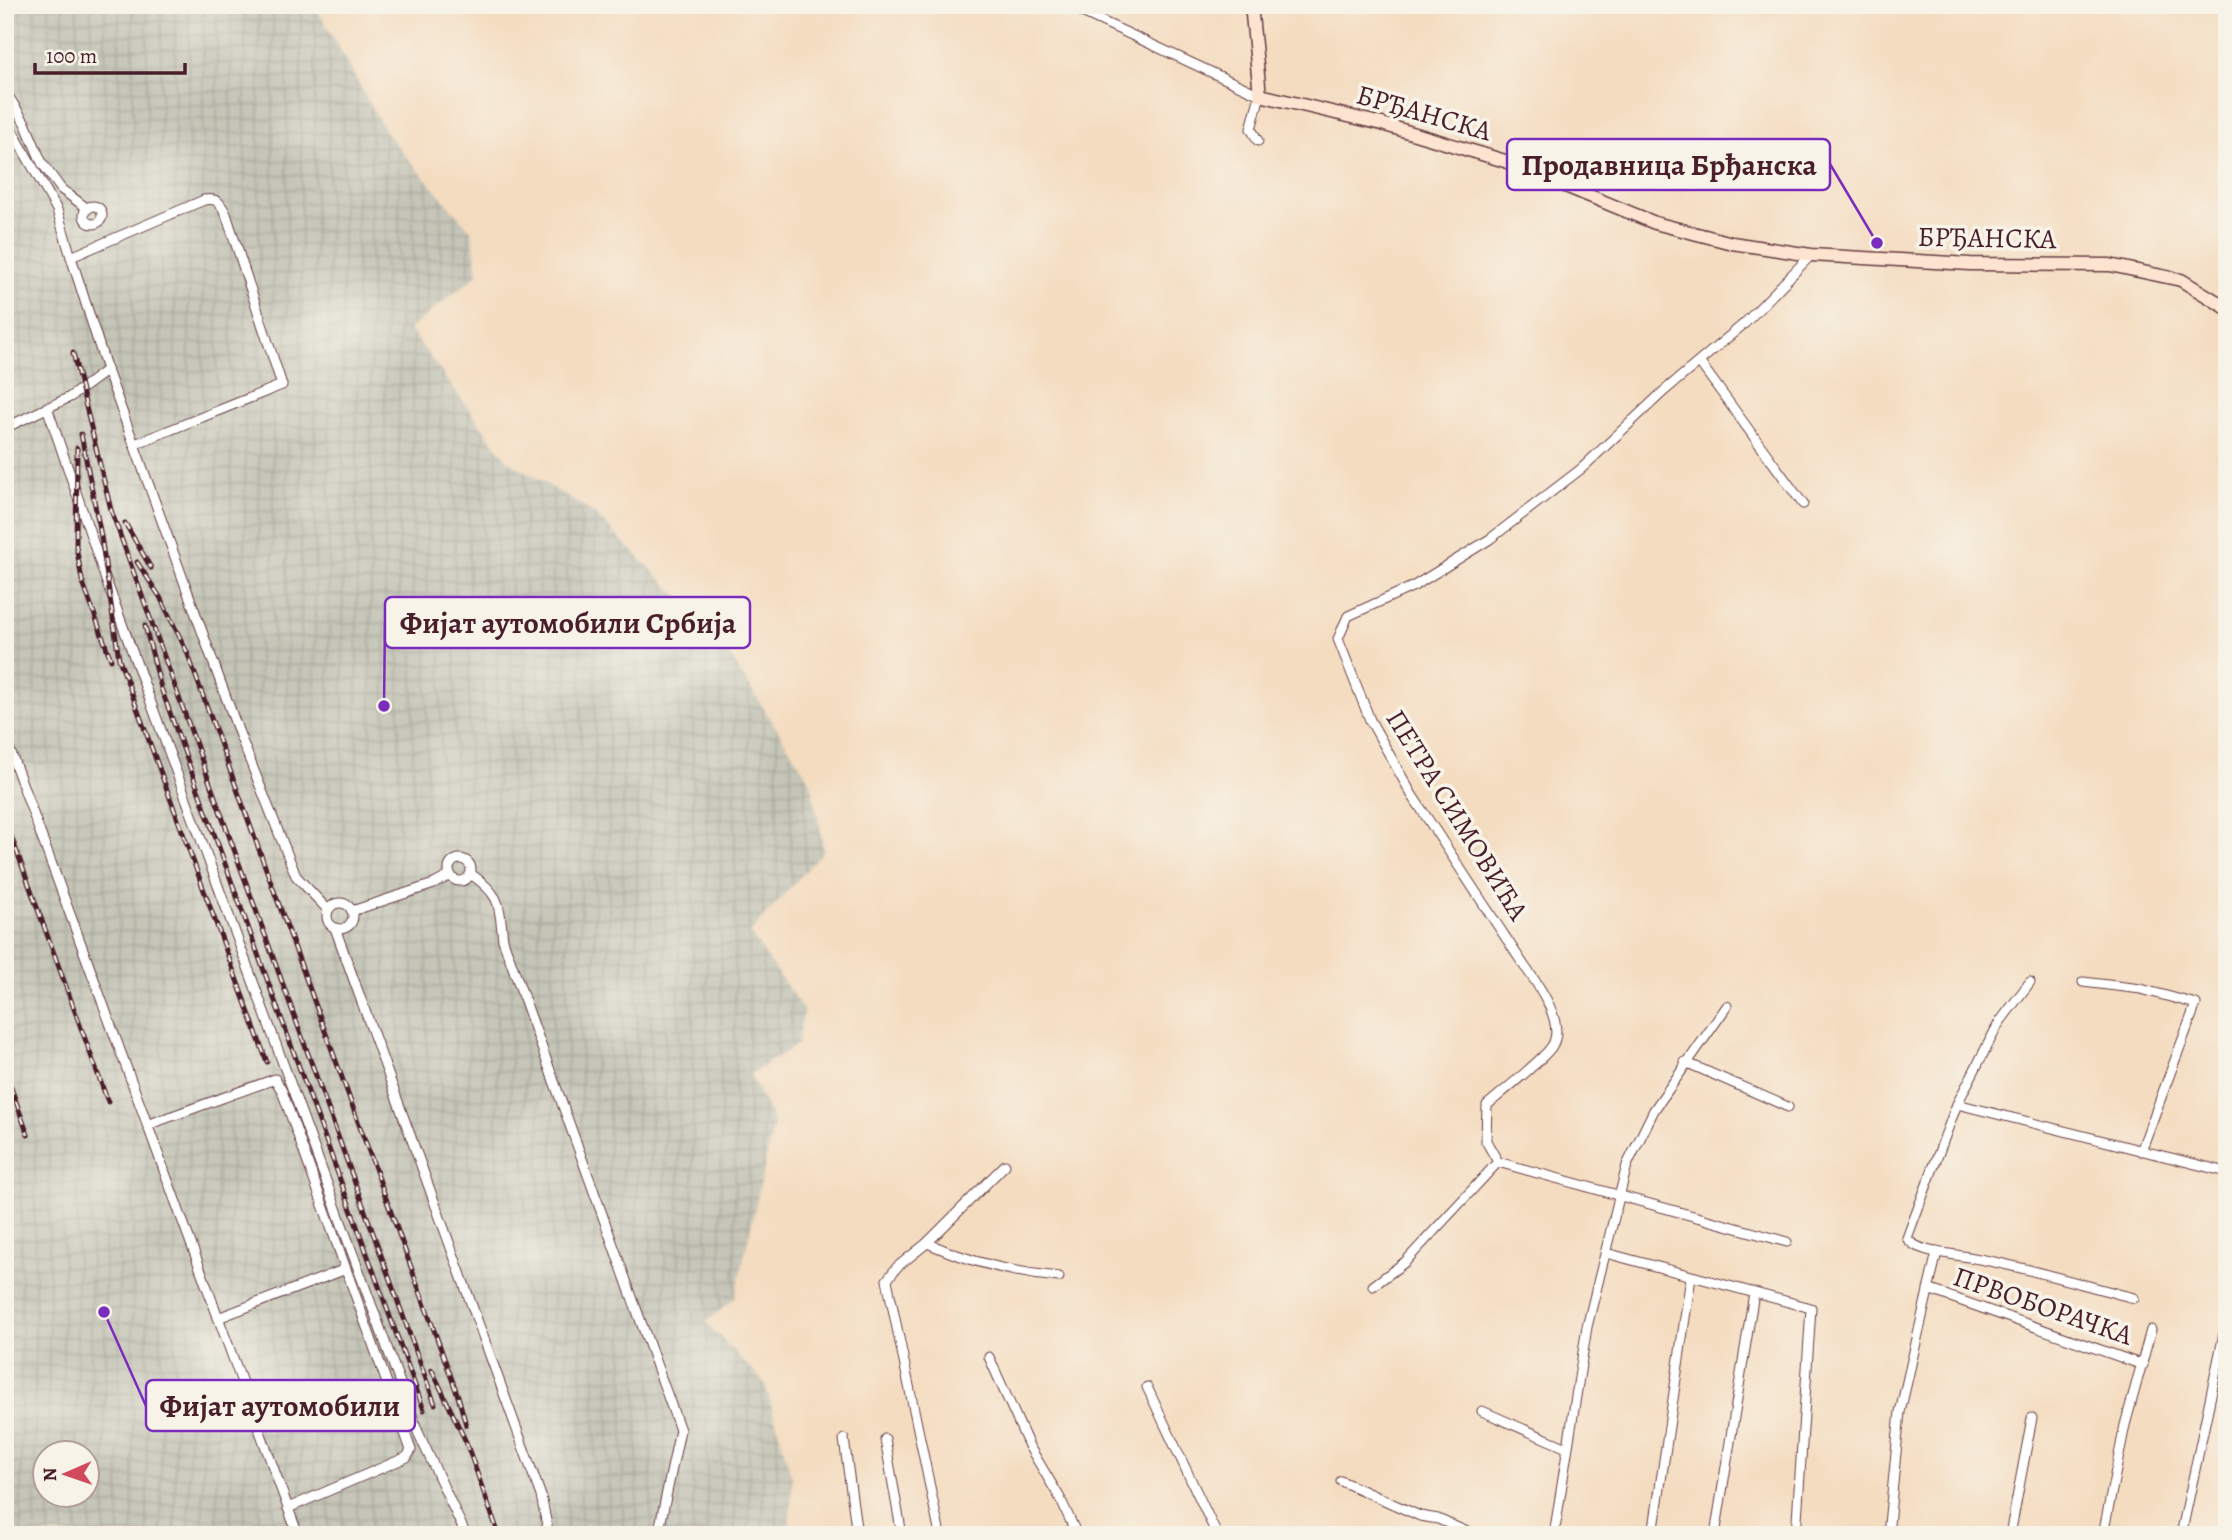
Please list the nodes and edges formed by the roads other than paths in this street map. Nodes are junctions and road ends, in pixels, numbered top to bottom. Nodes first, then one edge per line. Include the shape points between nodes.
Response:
1 (1067, 5) edge
2 (1251, 5) edge
3 (5, 92) edge
4 (1260, 95) junction
5 (5, 118) edge
6 (1258, 141) dead end
7 (88, 209) dead end
8 (1811, 255) junction
9 (71, 257) junction
10 (2227, 308) edge
11 (1700, 363) junction
12 (107, 370) junction
13 (47, 407) junction
14 (5, 428) edge
15 (135, 444) junction
16 (1803, 504) dead end
17 (5, 737) edge
18 (471, 874) junction
19 (451, 876) junction
20 (328, 910) junction
21 (352, 911) junction
22 (335, 928) junction
23 (2029, 982) dead end
24 (2083, 982) dead end
25 (1727, 1006) dead end
26 (1685, 1062) junction
27 (1957, 1104) junction
28 (1788, 1107) dead end
29 (147, 1125) junction
30 (2141, 1151) junction
31 (1498, 1162) junction
32 (1005, 1165) dead end
33 (2227, 1172) edge
34 (1621, 1196) junction
35 (1787, 1242) dead end
36 (927, 1243) junction
37 (1937, 1252) junction
38 (1606, 1253) junction
39 (346, 1269) junction
40 (1059, 1277) dead end
41 (1691, 1278) junction
42 (1373, 1286) dead end
43 (1928, 1290) junction
44 (1754, 1293) junction
45 (2134, 1298) dead end
46 (218, 1318) junction
47 (2227, 1320) edge
48 (2151, 1329) dead end
49 (989, 1357) dead end
50 (2143, 1365) junction
51 (1147, 1387) dead end
52 (1482, 1411) dead end
53 (2032, 1418) dead end
54 (844, 1439) dead end
55 (885, 1439) dead end
56 (1567, 1448) junction
57 (1341, 1481) dead end
58 (288, 1508) junction
59 (298, 1535) edge
60 (466, 1535) edge
61 (550, 1535) edge
62 (658, 1535) edge
63 (857, 1535) edge
64 (902, 1535) edge
65 (940, 1535) edge
66 (1077, 1535) edge
67 (1217, 1535) edge
68 (1474, 1535) edge
69 (1554, 1535) edge
70 (1653, 1535) edge
71 (1715, 1535) edge
72 (1796, 1535) edge
73 (1888, 1535) edge
74 (2010, 1535) edge
75 (2103, 1535) edge
76 (2181, 1535) edge

1 - 4 street, БРЂАНСКА
2 - 4 street
3 - 7 street via 48,171 61,189
4 - 6 street via 1251,128
4 - 8 street, БРЂАНСКА via 1382,124 1505,161 1655,223 1732,243
5 - 9 street via 57,210
8 - 10 street, БРЂАНСКА via 1970,264 2110,265 2181,280
8 - 11 street, ПЕТРА СИМОВИЋА
9 - 12 street
9 - 15 street via 204,200 220,202 226,214 282,385
11 - 16 street
11 - 31 street, ПЕТРА СИМОВИЋА via 1561,485 1490,539 1414,586 1348,617 1338,639 1370,720 1412,795 1545,992 1555,1031 1553,1046 1487,1105 1486,1141
12 - 13 street via 70,397
12 - 15 street
13 - 14 street
13 - 60 street via 413,1419
15 - 20 street via 296,876
17 - 29 street
18 - 19 street via 463,881
18 - 19 street via 469,864 459,860 451,865
18 - 62 street via 498,899 503,940 680,1430
19 - 21 street
20 - 21 street via 338,903
20 - 22 street
21 - 22 street via 347,926
22 - 61 street via 541,1496
23 - 27 street via 1999,1023
24 - 30 street via 2141,989 2196,1004
25 - 26 street
26 - 28 street
26 - 34 street via 1632,1154
27 - 30 street
27 - 37 street via 1907,1238
29 - 39 street via 275,1079
29 - 46 street
30 - 33 street
31 - 34 street
31 - 42 street via 1405,1262
32 - 36 street
34 - 35 street
34 - 38 street
36 - 40 street via 966,1260 1017,1273
36 - 65 street via 887,1280
37 - 43 street
37 - 45 street via 1979,1258
38 - 41 street
38 - 56 street via 1587,1327
39 - 46 street
39 - 58 street via 411,1450 407,1457
41 - 44 street
41 - 70 street
43 - 50 street, ПРВОБОРАЧКА
43 - 73 street via 1900,1412
44 - 71 street
44 - 72 street via 1811,1308
46 - 58 street
47 - 76 street
48 - 50 street, ПРВОБОРАЧКА
49 - 66 street via 1029,1446
50 - 75 street, ПРВОБОРАЧКА via 2124,1425
51 - 67 street
52 - 56 street
53 - 74 street
54 - 63 street
55 - 64 street
56 - 69 street
57 - 68 street
58 - 59 street

